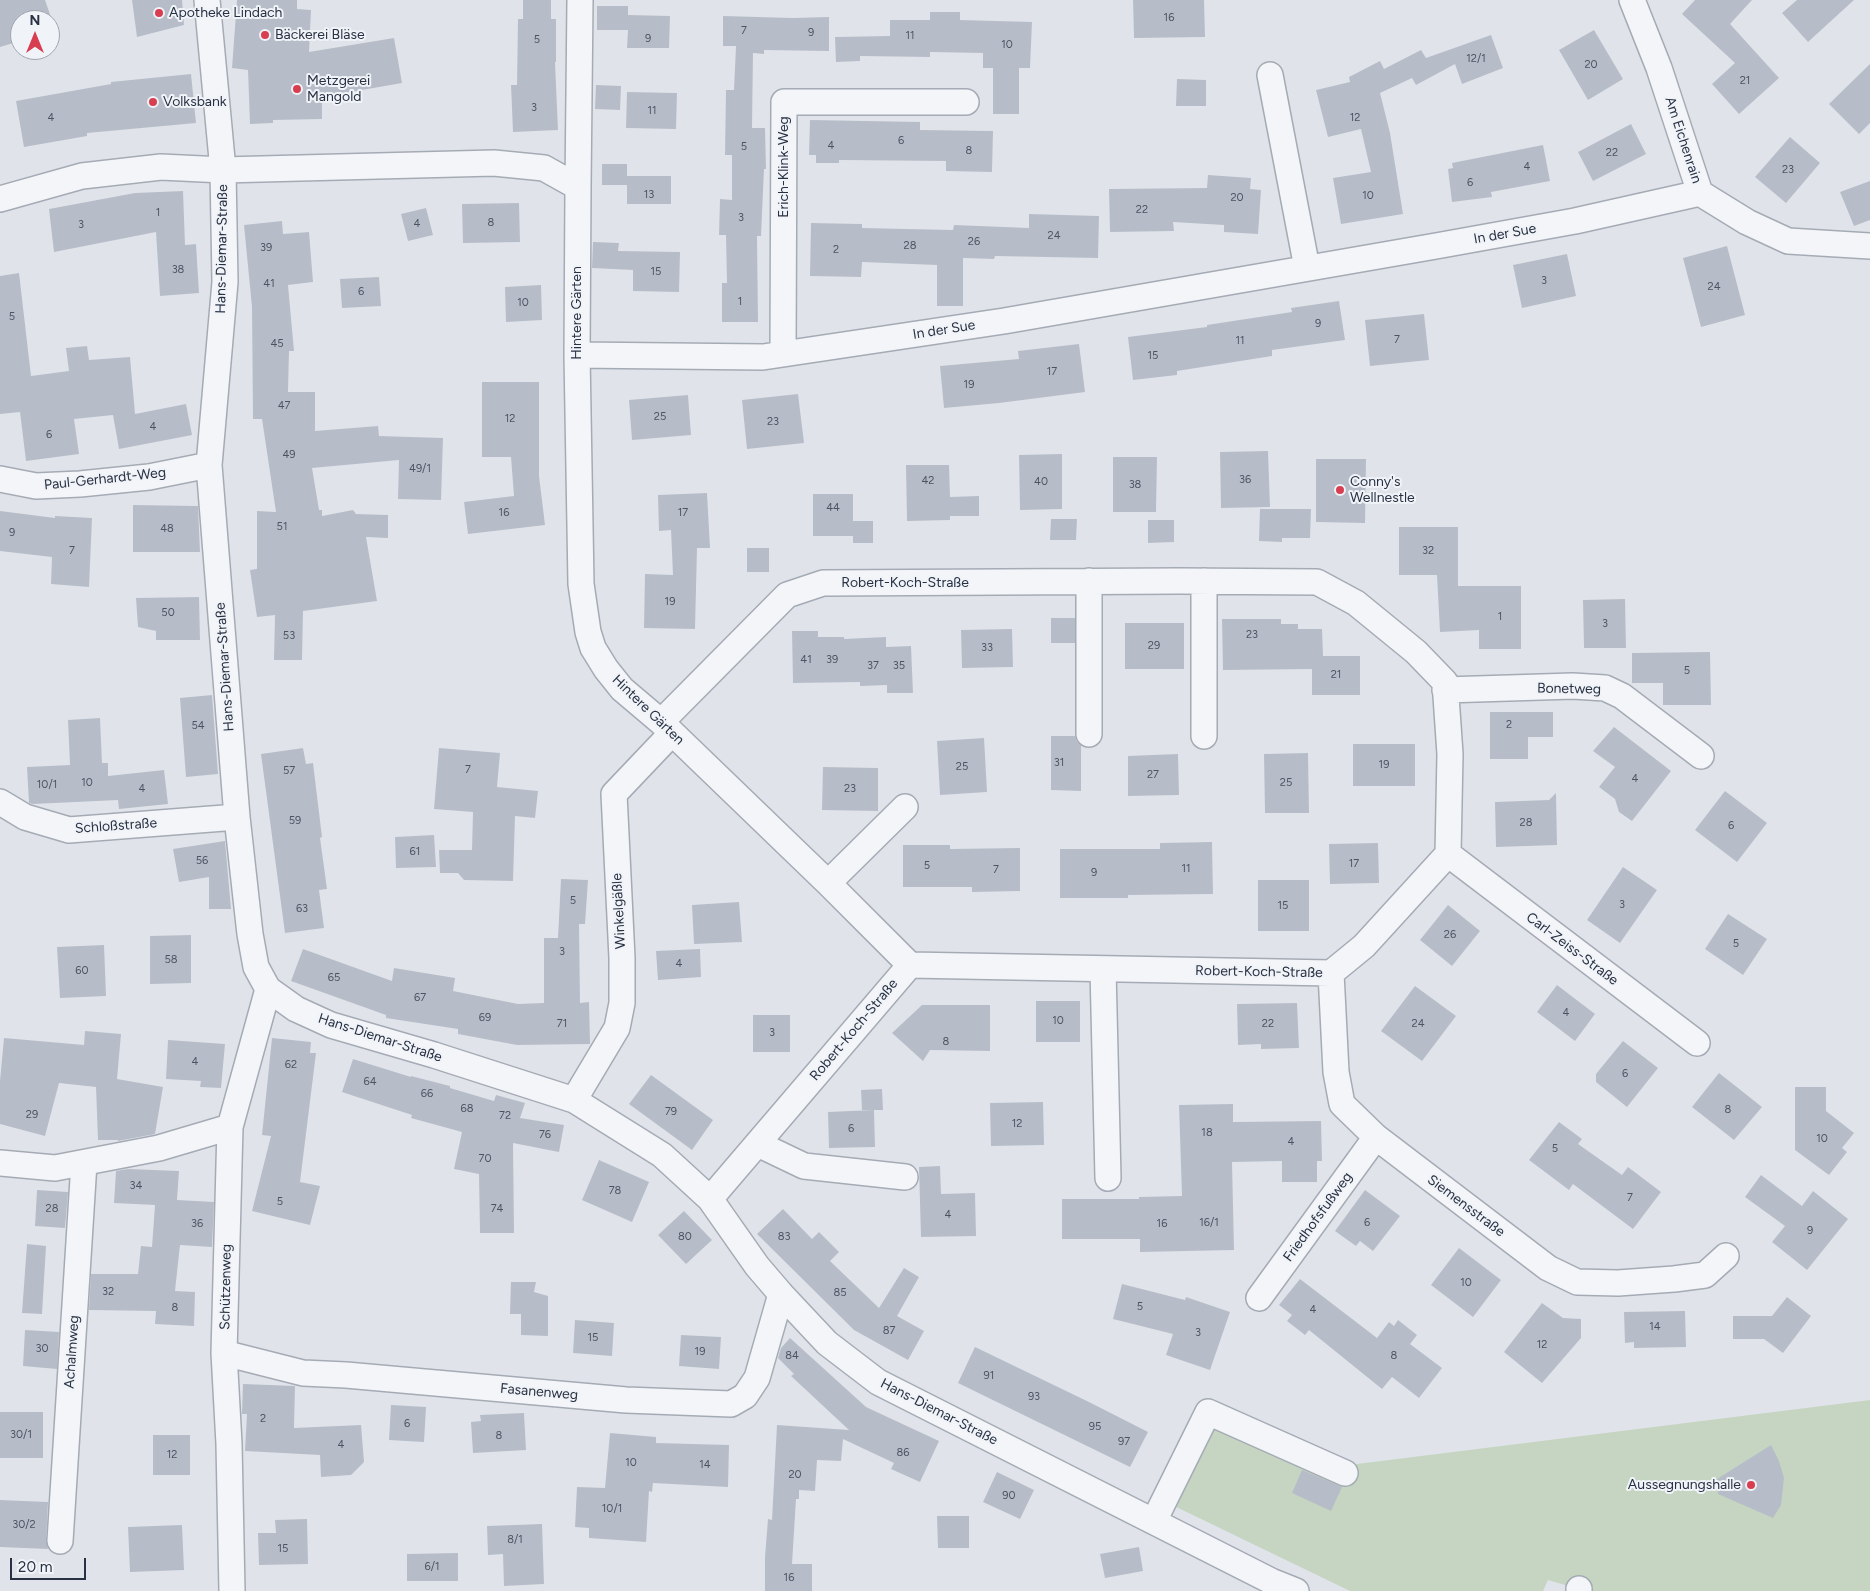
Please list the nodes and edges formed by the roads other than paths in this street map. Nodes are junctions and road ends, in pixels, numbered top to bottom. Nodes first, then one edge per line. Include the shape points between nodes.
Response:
1 (207, 0) edge
2 (580, 0) edge
3 (1632, 0) edge
4 (1270, 75) dead end
5 (966, 102) dead end
6 (223, 170) junction
7 (578, 187) junction
8 (1700, 193) junction
9 (0, 199) edge
10 (1870, 246) edge
11 (1308, 268) junction
12 (783, 354) junction
13 (577, 355) junction
14 (209, 465) junction
15 (0, 479) edge
16 (1204, 580) junction
17 (1089, 581) junction
18 (1445, 690) junction
19 (666, 728) junction
20 (1089, 734) dead end
21 (1204, 736) dead end
22 (1701, 756) dead end
23 (0, 802) edge
24 (905, 807) dead end
25 (237, 817) junction
26 (1448, 854) junction
27 (828, 882) junction
28 (910, 965) junction
29 (1102, 969) junction
30 (1332, 973) junction
31 (268, 989) junction
32 (1697, 1043) dead end
33 (574, 1100) junction
34 (230, 1127) junction
35 (1376, 1137) junction
36 (758, 1144) junction
37 (0, 1163) edge
38 (84, 1163) junction
39 (905, 1177) dead end
40 (1108, 1178) dead end
41 (710, 1199) junction
42 (1726, 1256) dead end
43 (781, 1294) junction
44 (1259, 1298) dead end
45 (224, 1353) junction
46 (1344, 1473) dead end
47 (1154, 1521) junction
48 (60, 1541) dead end
49 (232, 1591) edge
50 (1296, 1591) edge

1 - 6 street, Hans-Diemar-Straße
2 - 7 street, Hintere Gärten
3 - 8 street, Am Eichenrain via 1659,68
4 - 11 street
5 - 12 street, Erich-Klink-Weg via 784,102
6 - 7 street via 494,163 544,168
6 - 9 street via 161,167 82,176
6 - 14 street, Hans-Diemar-Straße via 225,282
7 - 13 street, Hintere Gärten
8 - 10 street, Am Eichenrain via 1788,241
8 - 11 street, In der Sue via 1575,221
11 - 12 street, In der Sue via 1004,321
12 - 13 street, In der Sue via 763,357
13 - 19 street, Hintere Gärten via 581,584 588,632 593,648 622,689
14 - 15 street, Paul-Gerhardt-Weg via 149,477 80,484 36,486
14 - 25 street, Hans-Diemar-Straße
16 - 17 street, Robert-Koch-Straße
16 - 18 street, Robert-Koch-Straße via 1317,582 1356,603 1416,652 1444,682
16 - 21 street
17 - 19 street, Robert-Koch-Straße via 823,583 787,595
17 - 20 street
18 - 22 street, Bonetweg via 1605,688 1622,696
18 - 26 street, Robert-Koch-Straße via 1450,754
19 - 27 street, Hintere Gärten
19 - 33 street, Winkelgäßle via 614,794 622,1003 617,1028
23 - 25 street, Schloßstraße via 25,817 68,830
24 - 27 street
25 - 31 street, Hans-Diemar-Straße via 253,951 256,967
26 - 30 street, Robert-Koch-Straße via 1364,946
26 - 32 street, Carl-Zeiss-Straße
27 - 28 street, Hintere Gärten
28 - 29 street, Robert-Koch-Straße
28 - 36 street, Robert-Koch-Straße
29 - 30 street, Robert-Koch-Straße
29 - 40 street
30 - 35 street, Siemensstraße via 1336,1072 1342,1104
31 - 33 street, Hans-Diemar-Straße via 296,1009 331,1025
31 - 34 street, Schützenweg
33 - 41 street, Hans-Diemar-Straße via 662,1156
34 - 38 street via 159,1148
34 - 45 street, Schützenweg
35 - 42 street, Siemensstraße via 1548,1268 1577,1282 1674,1280 1705,1275
35 - 44 street, Friedhofsfußweg
36 - 39 street via 804,1166
36 - 41 street, Robert-Koch-Straße
37 - 38 street via 55,1168
38 - 48 street, Achalmweg
41 - 43 street, Hans-Diemar-Straße
43 - 45 street, Fasanenweg via 758,1378 745,1396 731,1404 626,1400 303,1373
43 - 47 street, Hans-Diemar-Straße via 827,1343 878,1382
45 - 49 street, Schützenweg
46 - 47 street via 1208,1412
47 - 50 street, Hans-Diemar-Straße

